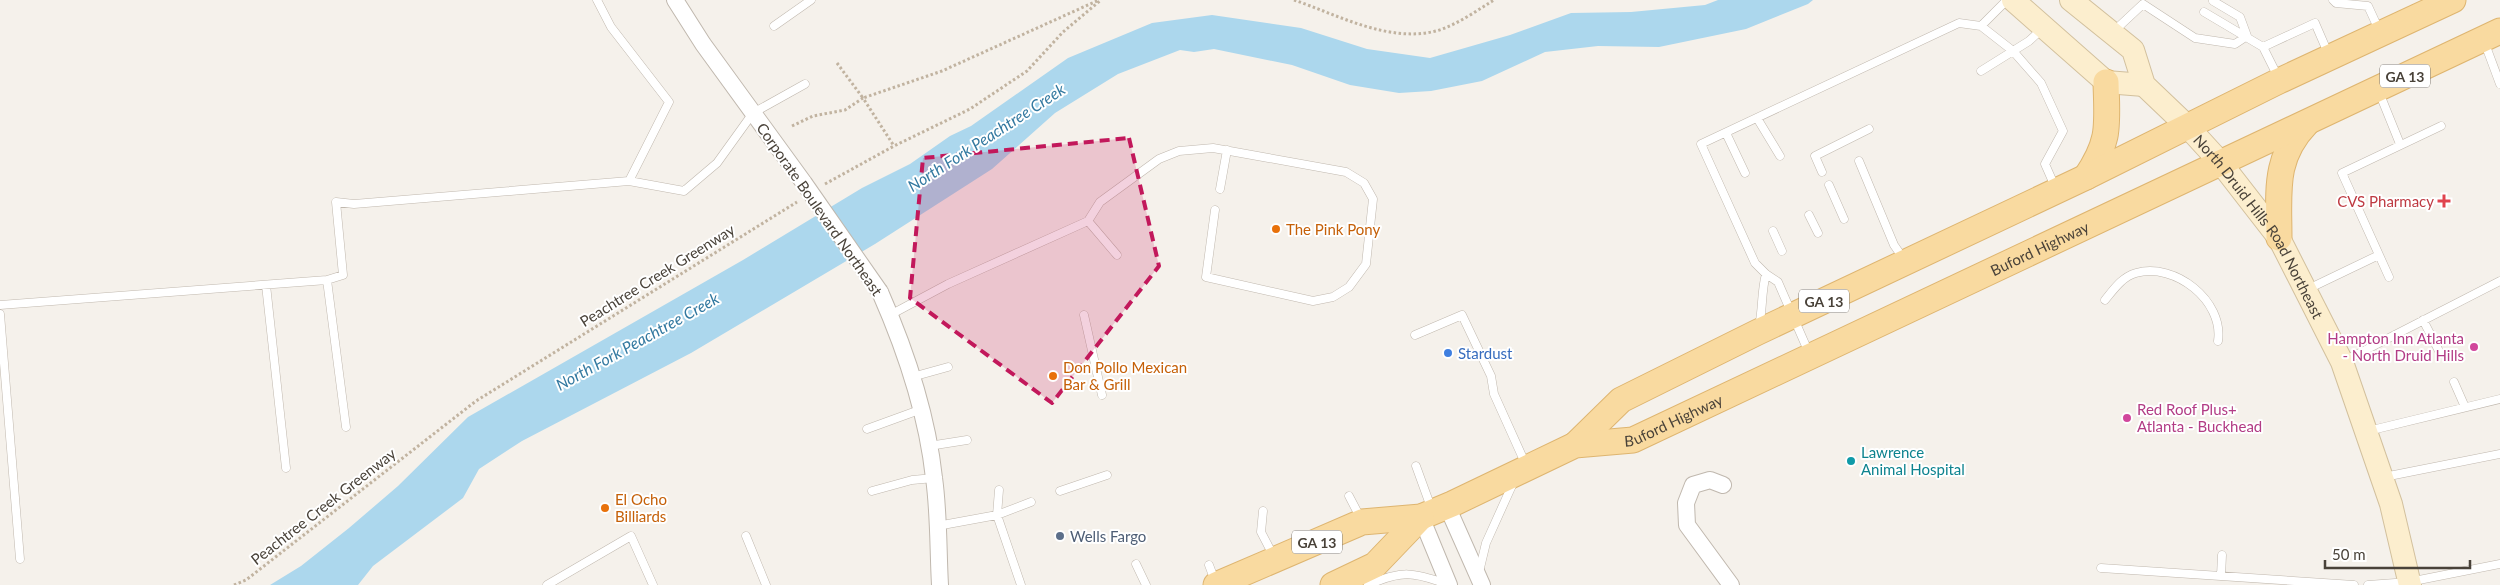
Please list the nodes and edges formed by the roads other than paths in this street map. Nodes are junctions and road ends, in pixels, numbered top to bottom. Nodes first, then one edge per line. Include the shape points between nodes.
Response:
1 (597, 0) edge
2 (675, 0) edge
3 (811, 0) edge
4 (2007, 0) edge
5 (2013, 0) edge
6 (2071, 0) edge
7 (2213, 0) edge
8 (2333, 0) edge
9 (2145, 2) edge
10 (2442, 2) edge
11 (2204, 12) dead end
12 (774, 26) dead end
13 (1981, 26) junction
14 (2044, 27) junction
15 (2112, 33) junction
16 (2381, 34) junction
17 (2492, 35) edge
18 (2247, 36) junction
19 (2263, 47) junction
20 (2013, 51) junction
21 (2329, 58) junction
22 (1981, 71) dead end
23 (2279, 81) junction
24 (2106, 82) junction
25 (805, 84) dead end
26 (2500, 84) edge
27 (2144, 85) junction
28 (2378, 89) junction
29 (753, 113) junction
30 (1758, 118) junction
31 (2311, 120) junction
32 (2187, 126) junction
33 (2441, 126) dead end
34 (1869, 129) dead end
35 (1726, 132) junction
36 (2400, 144) junction
37 (1227, 150) junction
38 (1780, 156) dead end
39 (1859, 162) dead end
40 (2220, 162) junction
41 (1822, 172) dead end
42 (1744, 173) dead end
43 (2086, 177) junction
44 (629, 181) junction
45 (1829, 185) dead end
46 (1220, 189) dead end
47 (2057, 190) junction
48 (1215, 210) dead end
49 (1809, 215) dead end
50 (1844, 219) dead end
51 (1088, 222) junction
52 (1774, 231) dead end
53 (1818, 233) dead end
54 (2279, 238) junction
55 (1782, 251) dead end
56 (2379, 255) junction
57 (1117, 256) dead end
58 (1906, 262) junction
59 (1766, 274) junction
60 (2389, 277) dead end
61 (327, 280) junction
62 (2500, 281) edge
63 (266, 285) junction
64 (2306, 290) junction
65 (2105, 300) dead end
66 (0, 305) edge
67 (0, 314) edge
68 (890, 315) junction
69 (1084, 315) dead end
70 (1793, 316) junction
71 (2423, 320) junction
72 (1758, 332) junction
73 (1415, 335) dead end
74 (2218, 341) dead end
75 (2439, 351) dead end
76 (1810, 356) junction
77 (2342, 362) junction
78 (948, 367) dead end
79 (912, 377) junction
80 (2454, 382) dead end
81 (1102, 395) dead end
82 (2500, 399) edge
83 (2465, 407) junction
84 (922, 409) junction
85 (346, 427) dead end
86 (867, 429) dead end
87 (2366, 431) junction
88 (967, 440) dead end
89 (1575, 445) junction
90 (929, 446) junction
91 (2500, 454) edge
92 (1416, 466) dead end
93 (286, 468) dead end
94 (1522, 470) junction
95 (1107, 475) dead end
96 (2382, 477) junction
97 (934, 478) junction
98 (1723, 485) dead end
99 (999, 490) dead end
100 (872, 491) dead end
101 (1060, 491) dead end
102 (1349, 496) dead end
103 (1031, 502) dead end
104 (1263, 511) dead end
105 (1434, 512) junction
106 (997, 515) junction
107 (1362, 522) junction
108 (937, 526) junction
109 (746, 536) dead end
110 (2222, 555) dead end
111 (20, 559) dead end
112 (1276, 561) junction
113 (1136, 564) dead end
114 (2500, 564) edge
115 (2101, 568) dead end
116 (2221, 576) junction
117 (1214, 578) edge
118 (1480, 581) edge
119 (2410, 584) edge
120 (547, 585) edge
121 (653, 585) edge
122 (766, 585) edge
123 (940, 585) edge
124 (1021, 585) edge
125 (1146, 585) edge
126 (1333, 585) edge
127 (1368, 585) edge
128 (1449, 585) edge
129 (1731, 585) edge
130 (2354, 585) edge
131 (2368, 585) edge

1 - 44 lane via 611,27 669,102
2 - 29 street, Corporate Boulevard Northeast via 702,44
3 - 12 lane
4 - 13 lane
5 - 14 main road
6 - 15 main road, North Druid Hills Road Northeast
7 - 18 lane via 2240,17
8 - 16 lane via 2368,6
9 - 15 lane
9 - 18 lane via 2195,38 2235,44
10 - 16 main road, Buford Highway / GA 13
11 - 18 lane
13 - 20 lane
13 - 30 lane via 1959,23
14 - 20 lane via 2029,42
14 - 24 main road
15 - 27 main road, North Druid Hills Road Northeast via 2133,50
16 - 21 main road, Buford Highway / GA 13
17 - 26 lane
17 - 28 main road, Buford Highway / GA 13
18 - 19 lane
19 - 21 lane via 2316,23
19 - 23 lane
20 - 22 lane
20 - 47 lane via 2041,83 2063,131 2044,164
21 - 23 main road, Buford Highway / GA 13
23 - 32 main road, Buford Highway / GA 13
24 - 27 main road
24 - 43 main road via 2106,140 2100,157
25 - 29 lane
27 - 32 main road, North Druid Hills Road Northeast
28 - 31 main road, Buford Highway / GA 13
28 - 36 lane
29 - 44 lane via 717,163 684,192
29 - 68 street, Corporate Boulevard Northeast, bridge via 811,186 880,292
30 - 35 lane
30 - 38 lane
31 - 40 main road, Buford Highway / GA 13
31 - 54 main road via 2295,135 2282,162
32 - 40 main road, North Druid Hills Road Northeast
32 - 43 main road, Buford Highway / GA 13
33 - 36 lane
34 - 41 lane via 1815,156
35 - 42 lane
35 - 59 lane via 1701,144 1755,263
36 - 56 lane via 2342,173
37 - 46 lane
37 - 48 lane via 1346,172 1364,183 1372,199 1366,264 1348,287 1333,297 1313,301 1206,277
37 - 51 lane via 1179,151 1159,159 1100,202
39 - 58 lane via 1894,245
40 - 54 main road, North Druid Hills Road Northeast
40 - 76 main road, Buford Highway / GA 13
43 - 47 main road, Buford Highway / GA 13
44 - 61 lane via 354,204 336,202 343,275
45 - 50 lane
47 - 58 main road, Buford Highway / GA 13
49 - 53 lane
51 - 57 lane
51 - 68 lane via 948,284
52 - 55 lane
54 - 64 main road, North Druid Hills Road Northeast
56 - 60 lane
56 - 64 lane
58 - 70 main road, Buford Highway / GA 13
59 - 70 lane via 1778,282
59 - 72 lane
61 - 63 lane
61 - 85 lane
62 - 71 lane
63 - 66 lane
63 - 93 lane
64 - 77 main road, North Druid Hills Road Northeast
65 - 74 lane via 2121,280 2136,273 2157,271 2177,278 2200,293 2213,308 2220,328
67 - 111 lane
68 - 79 street, Corporate Boulevard Northeast
69 - 81 lane
70 - 72 main road, Buford Highway / GA 13
70 - 76 lane
71 - 75 lane
71 - 77 lane
72 - 89 main road, Buford Highway / GA 13 via 1621,400
73 - 94 lane via 1462,315 1491,376 1494,394
76 - 89 main road, Buford Highway / GA 13 via 1632,440
77 - 87 main road, North Druid Hills Road Northeast
78 - 79 lane
79 - 84 street, Corporate Boulevard Northeast
80 - 83 lane
82 - 83 lane
83 - 87 lane
84 - 86 lane
84 - 90 street, Corporate Boulevard Northeast
87 - 96 main road, North Druid Hills Road Northeast
88 - 90 lane
89 - 94 main road, Buford Highway / GA 13
90 - 97 street, Corporate Boulevard Northeast
91 - 96 lane
92 - 105 lane
94 - 105 main road, Buford Highway / GA 13
94 - 118 lane via 1486,543
95 - 101 lane
96 - 119 main road, North Druid Hills Road Northeast
97 - 100 lane via 912,480
97 - 108 street, Corporate Boulevard Northeast
98 - 129 street via 1710,480 1694,485 1686,503 1687,525
99 - 106 lane
102 - 107 lane
103 - 106 lane
104 - 112 lane via 1261,532
105 - 107 main road, Buford Highway / GA 13
105 - 118 street
105 - 126 main road, Buford Highway / GA 13 via 1375,565
105 - 128 street
106 - 108 lane
106 - 124 lane
107 - 112 main road, Buford Highway / GA 13
108 - 123 street, Corporate Boulevard Northeast
109 - 122 lane
110 - 116 lane
112 - 117 main road, Buford Highway / GA 13
113 - 125 lane
114 - 119 lane
115 - 116 lane
116 - 130 lane
119 - 131 lane
120 - 121 lane via 631,536
127 - 128 lane via 1399,573 1423,576

